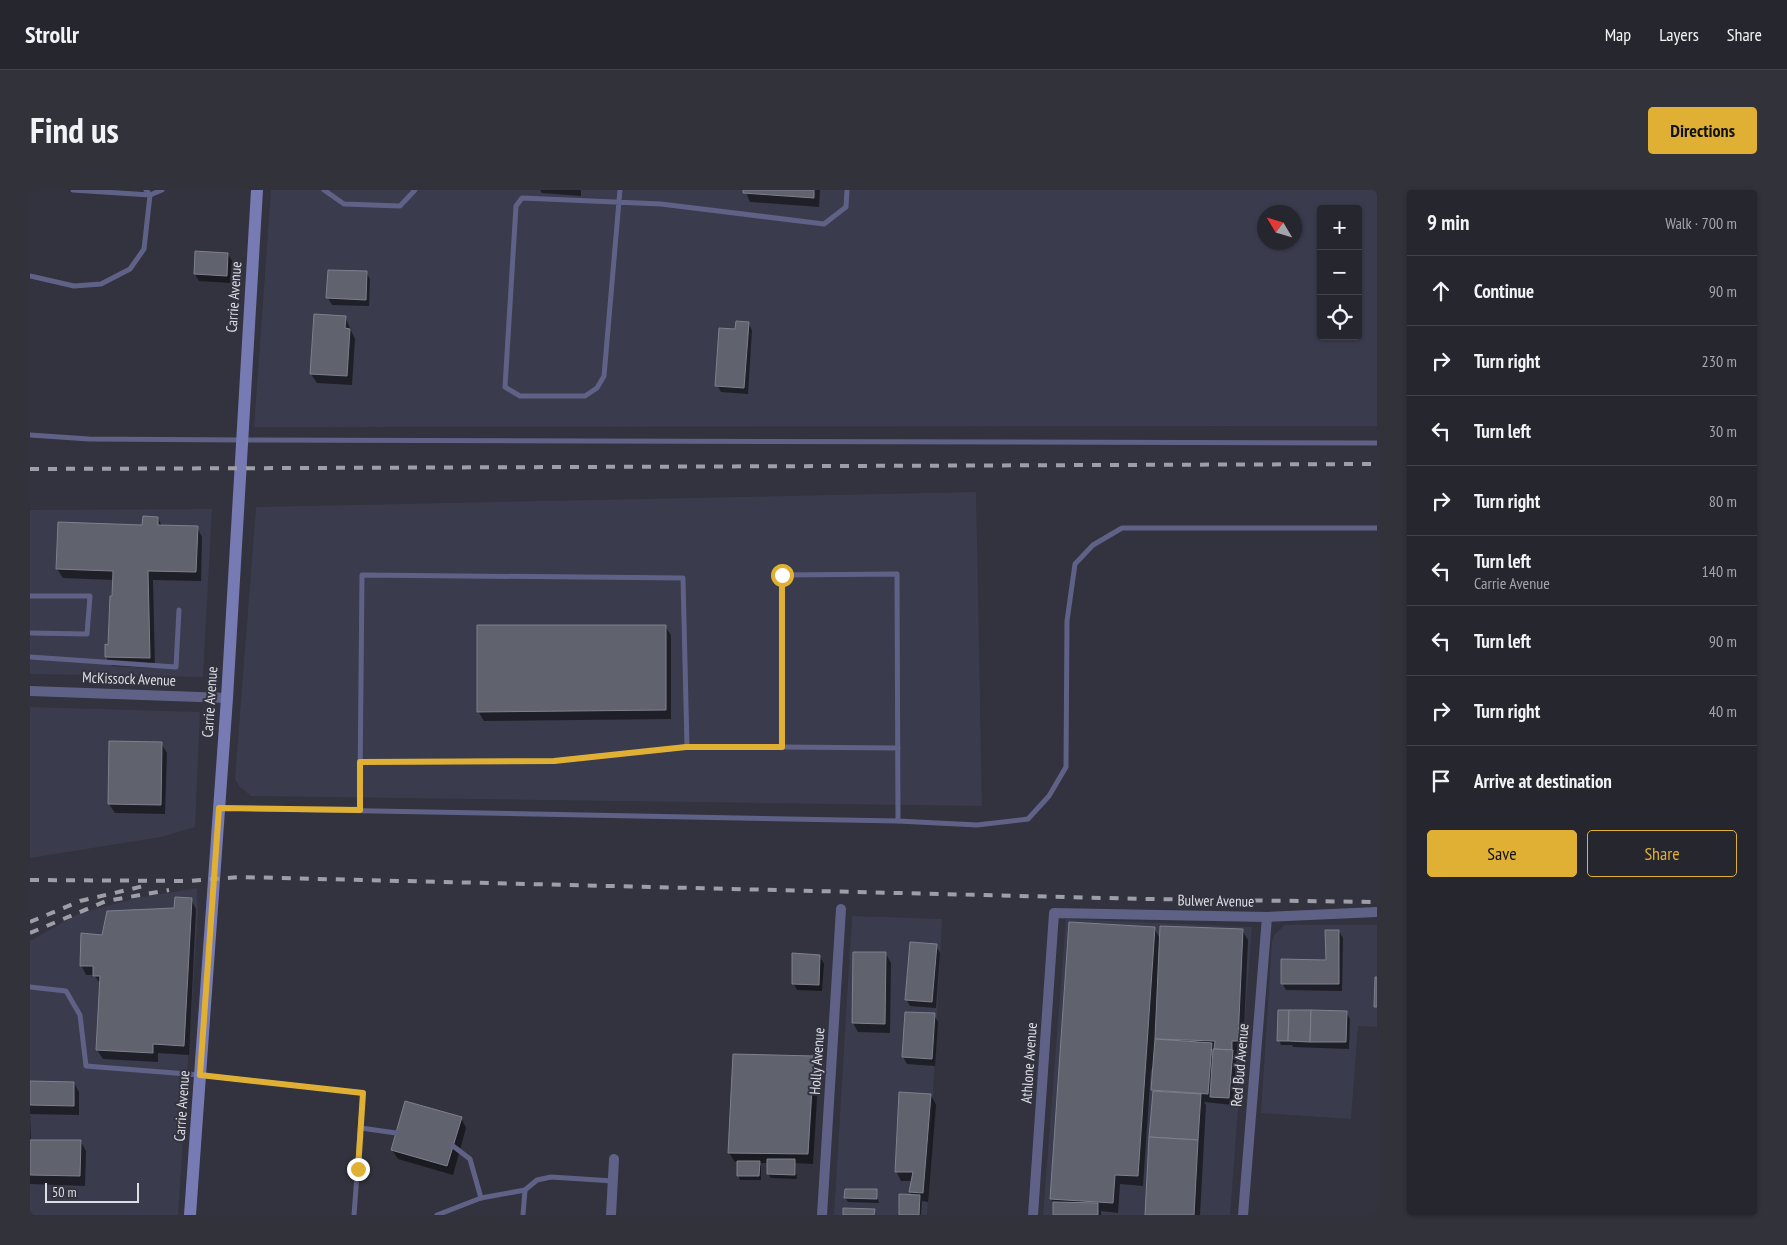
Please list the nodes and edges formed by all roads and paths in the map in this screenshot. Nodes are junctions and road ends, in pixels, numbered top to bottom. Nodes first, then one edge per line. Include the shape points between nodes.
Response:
1 (73, 190) edge
2 (146, 190) edge
3 (162, 190) edge
4 (257, 190) edge
5 (324, 190) edge
6 (415, 190) edge
7 (620, 190) edge
8 (848, 190) edge
9 (150, 195) junction
10 (619, 201) junction
11 (30, 276) edge
12 (30, 435) edge
13 (241, 440) junction
14 (1377, 443) edge
15 (1377, 528) edge
16 (30, 596) edge
17 (179, 610) dead end
18 (30, 633) edge
19 (30, 657) edge
20 (30, 690) edge
21 (227, 698) junction
22 (686, 747) junction
23 (782, 747) junction
24 (898, 748) junction
25 (360, 762) junction
26 (219, 808) junction
27 (360, 810) junction
28 (898, 821) junction
29 (841, 909) dead end
30 (1377, 912) edge
31 (1054, 914) joint
32 (1267, 917) junction
33 (30, 987) edge
34 (200, 1075) junction
35 (361, 1128) junction
36 (396, 1133) dead end
37 (453, 1146) dead end
38 (614, 1159) dead end
39 (613, 1181) junction
40 (525, 1190) junction
41 (481, 1198) junction
42 (440, 1214) edge
43 (190, 1215) edge
44 (354, 1215) edge
45 (523, 1215) edge
46 (611, 1215) edge
47 (822, 1215) edge
48 (1033, 1215) edge
49 (1242, 1215) edge

1 - 9 lane
2 - 9 lane
3 - 9 lane
4 - 13 street, Carrie Avenue
5 - 6 lane via 344,204 400,206
7 - 10 lane
8 - 10 lane via 846,207 824,224
9 - 11 lane via 144,249 130,269 101,284 74,286
10 - 10 lane via 604,376 597,388 585,396 520,396 505,387 516,206 522,198
12 - 13 lane via 89,439
13 - 14 lane
13 - 21 street, Carrie Avenue
15 - 28 lane via 1122,528 1094,545 1074,564 1067,621 1066,767 1049,796 1028,819 977,825
16 - 18 lane via 90,596 87,634
17 - 19 lane via 176,667
20 - 21 street, McKissock Avenue
21 - 26 street, Carrie Avenue
22 - 23 lane
22 - 25 lane via 554,761
22 - 25 lane via 683,578 362,574
23 - 24 lane
23 - 24 lane via 782,575 897,574
24 - 28 lane
25 - 27 lane
26 - 27 lane
26 - 34 street, Carrie Avenue
27 - 28 lane
29 - 47 street, Holly Avenue
30 - 32 street, Bulwer Avenue
31 - 32 street, Bulwer Avenue
31 - 48 street, Athlone Avenue
32 - 49 street, Red Bud Avenue
33 - 34 lane via 66,991 80,1015 86,1066
34 - 35 lane via 363,1093
34 - 43 street, Carrie Avenue
35 - 36 lane
35 - 44 lane
37 - 41 lane via 470,1159
38 - 39 street
39 - 40 lane via 551,1177 537,1180
39 - 46 street
40 - 41 lane
40 - 45 lane
41 - 42 lane

